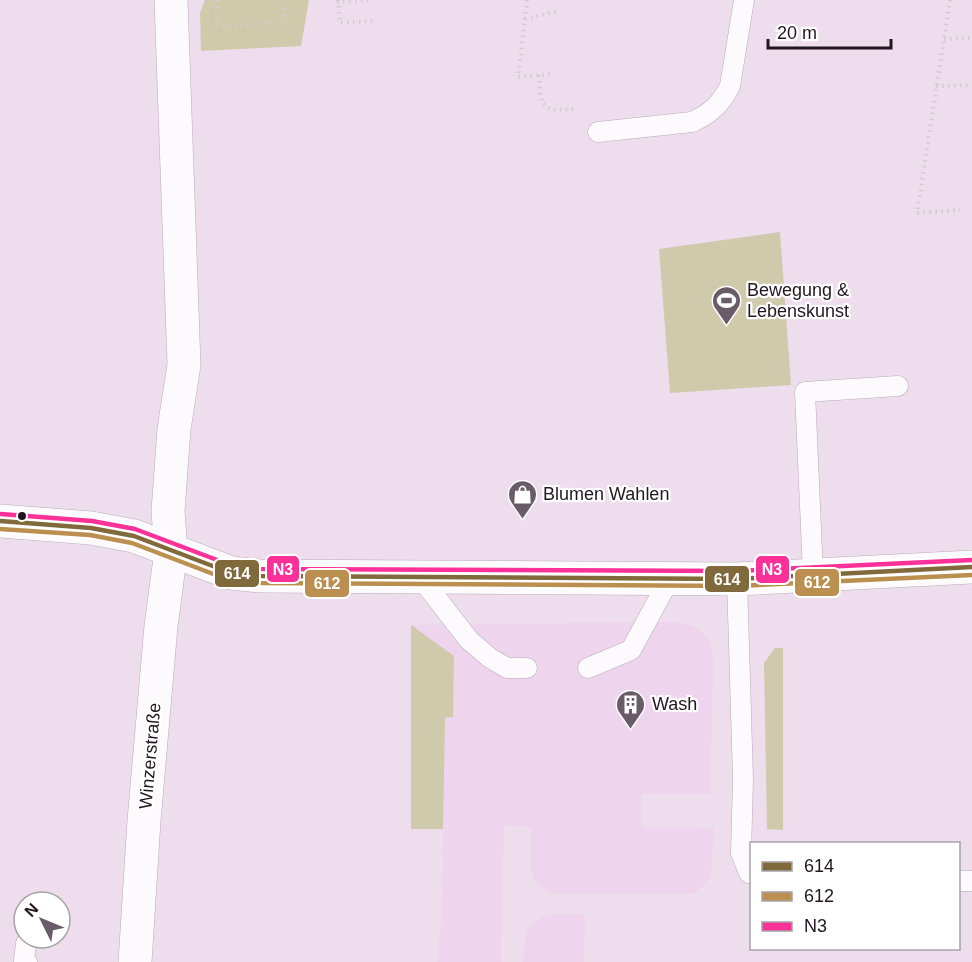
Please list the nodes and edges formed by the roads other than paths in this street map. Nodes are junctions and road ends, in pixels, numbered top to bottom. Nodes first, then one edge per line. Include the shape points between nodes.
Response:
1 (171, 0) edge
2 (744, 0) edge
3 (598, 132) dead end
4 (898, 386) dead end
5 (0, 521) edge
6 (171, 550) junction
7 (972, 567) edge
8 (813, 574) junction
9 (420, 577) junction
10 (669, 578) junction
11 (736, 579) junction
12 (527, 668) dead end
13 (588, 668) dead end
14 (750, 873) edge
15 (135, 962) edge

1 - 6 street, Winzerstraße via 184,366 174,429 168,511
2 - 3 lane via 730,86 715,109 692,122
4 - 8 lane via 805,392
5 - 6 street via 91,528 134,536
6 - 9 street via 231,573
6 - 15 street, Winzerstraße via 157,672
7 - 8 street
8 - 11 street
9 - 10 street
9 - 12 lane via 469,640 490,658 507,668
10 - 11 street
10 - 13 lane via 631,650
11 - 14 lane via 743,779 741,853

